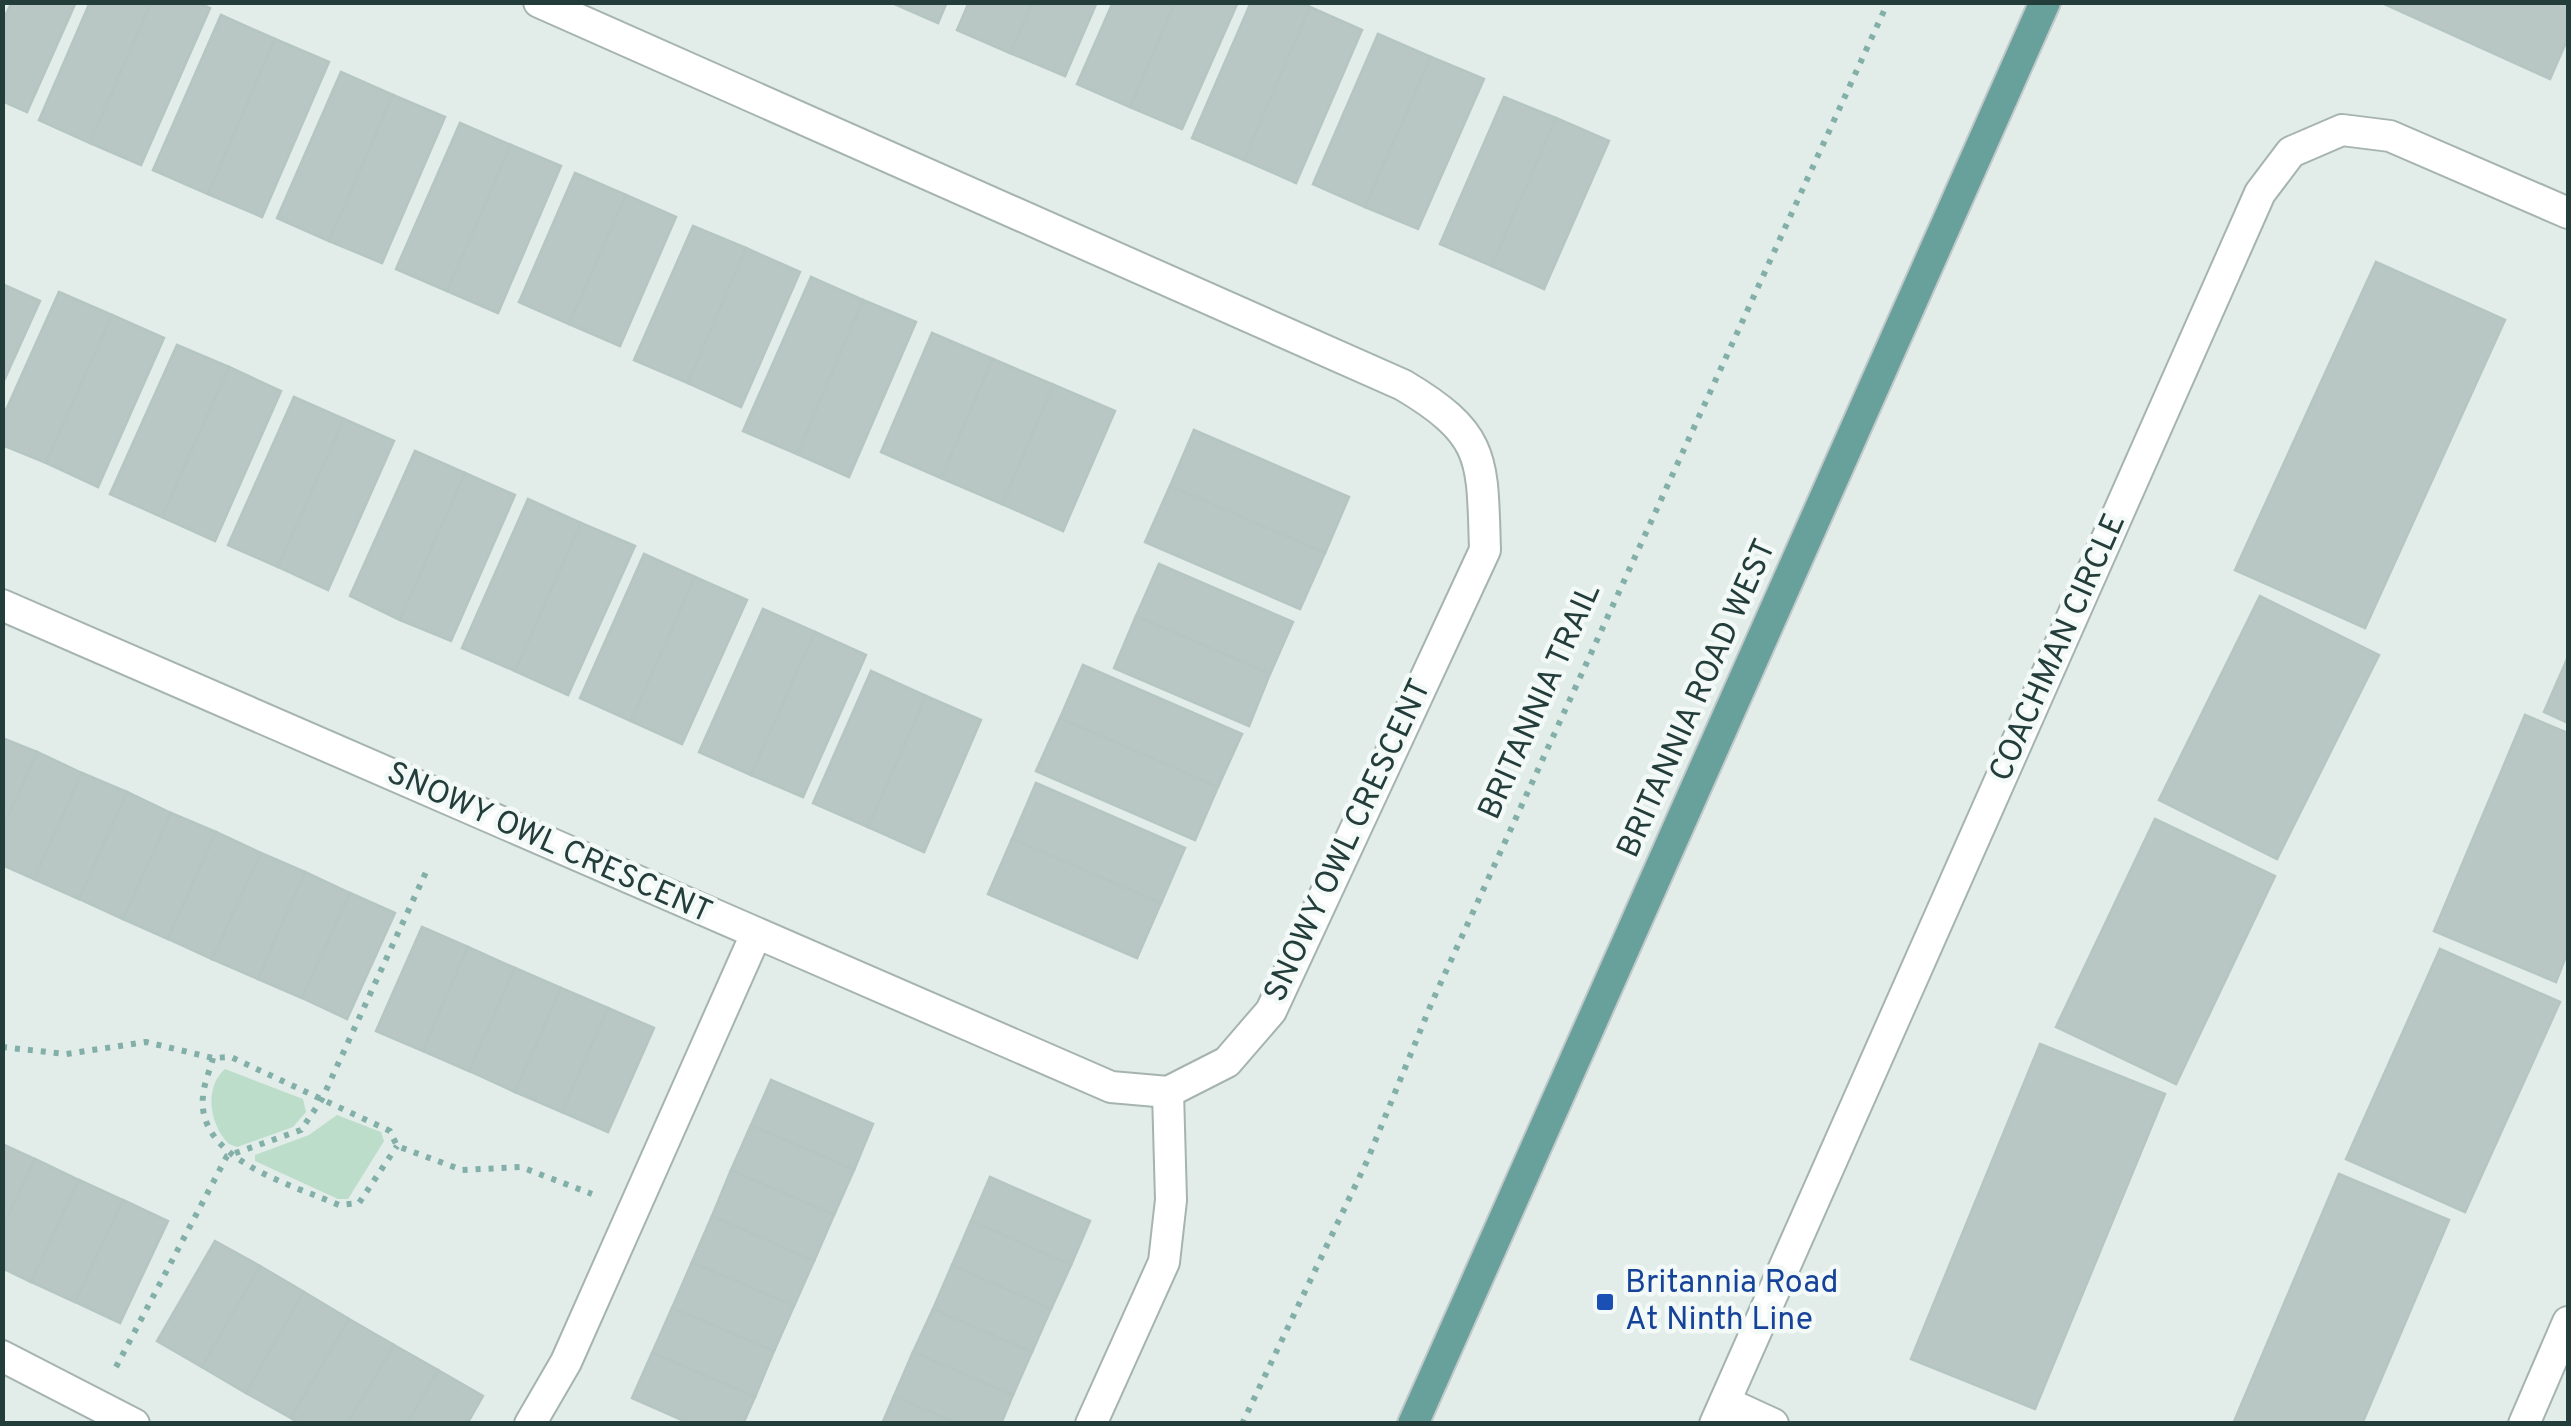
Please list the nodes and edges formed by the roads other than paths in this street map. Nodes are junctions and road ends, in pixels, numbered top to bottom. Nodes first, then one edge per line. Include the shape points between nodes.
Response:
1 (538, 2) edge
2 (2045, 2) edge
3 (2568, 213) edge
4 (2, 605) edge
5 (756, 934) junction
6 (1168, 1092) junction
7 (2568, 1322) edge
8 (2, 1356) edge
9 (1720, 1413) edge
10 (134, 1424) edge
11 (530, 1424) edge
12 (1091, 1424) edge
13 (1413, 1424) edge
14 (1773, 1424) edge
15 (2524, 1424) edge

1 - 6 street, SNOWY OWL CRESCENT via 1403,385 1441,408 1474,442 1484,550 1271,1011 1226,1062
2 - 13 main road, BRITANNIA ROAD WEST
3 - 9 street, COACHMAN CIRCLE via 2390,136 2342,130 2290,152 2260,194
4 - 5 street, SNOWY OWL CRESCENT
5 - 6 street, SNOWY OWL CRESCENT via 1111,1088
5 - 11 street via 566,1362
6 - 12 street via 1171,1200 1164,1262
7 - 15 street
8 - 10 street
9 - 14 street

